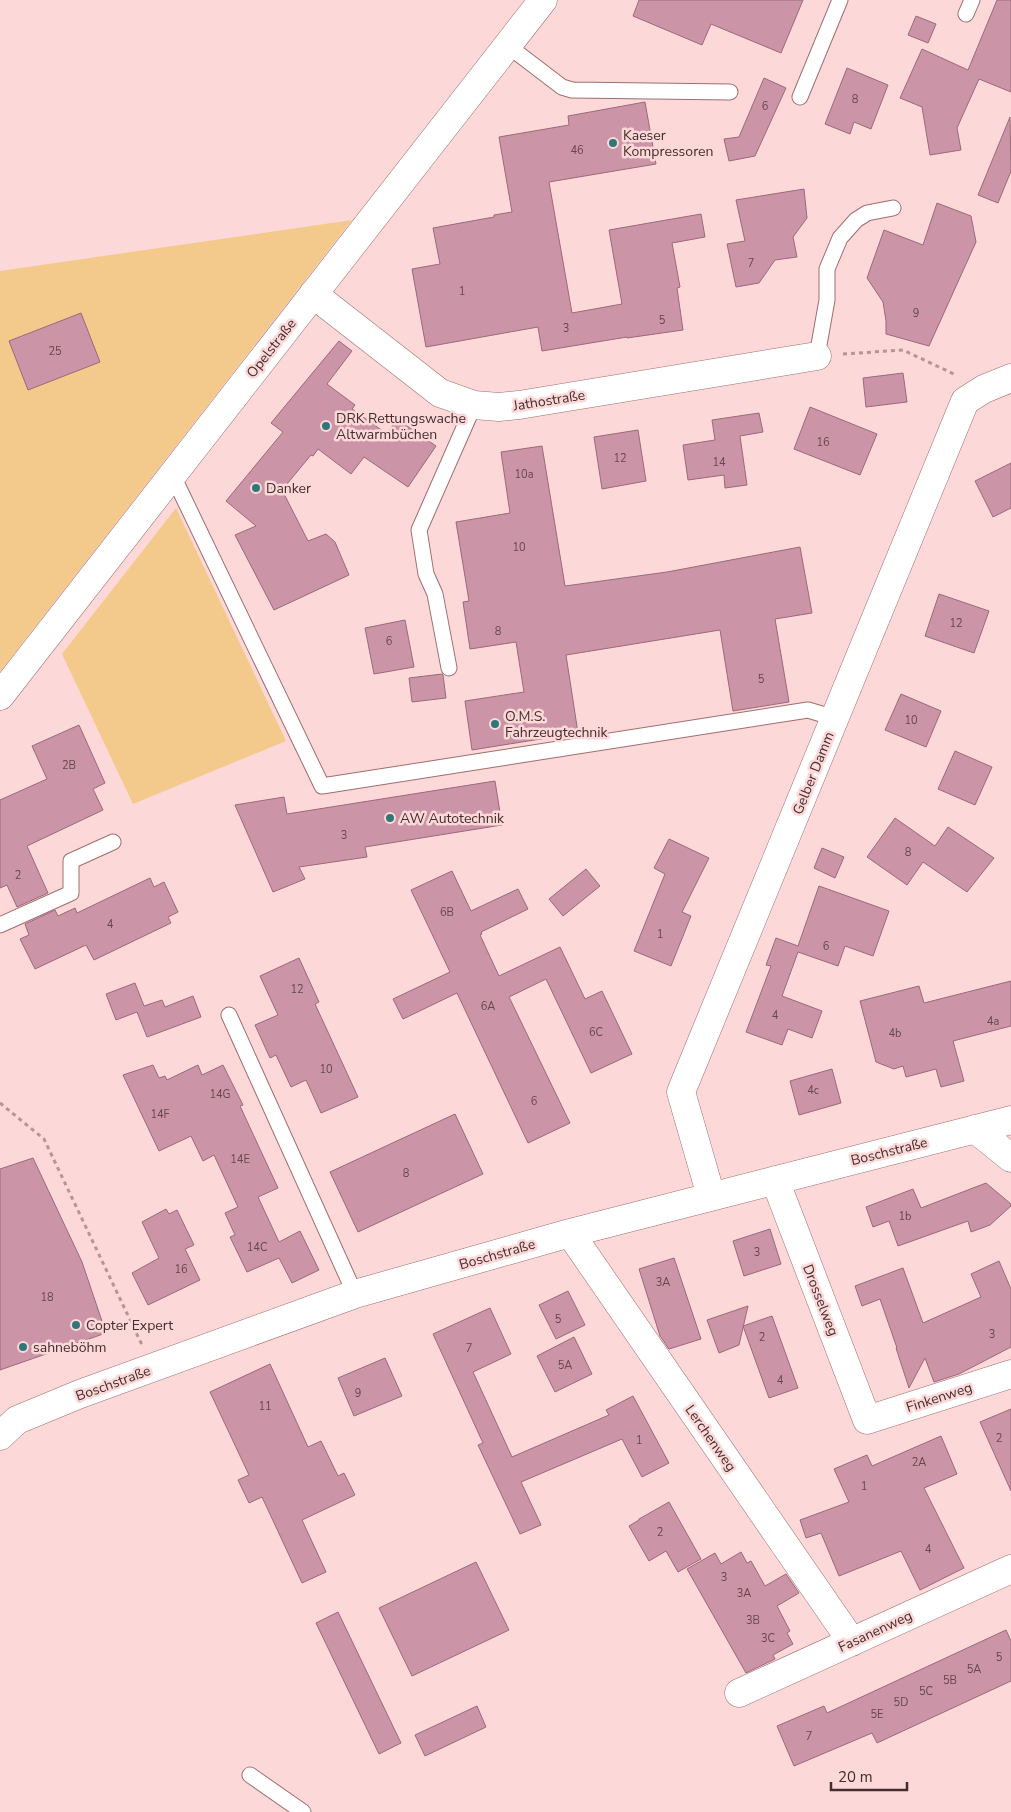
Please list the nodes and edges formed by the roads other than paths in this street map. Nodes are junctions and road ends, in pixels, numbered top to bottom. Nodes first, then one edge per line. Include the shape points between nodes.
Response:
1 (542, 0) edge
2 (840, 0) edge
3 (507, 45) junction
4 (730, 92) dead end
5 (800, 97) dead end
6 (892, 208) dead end
7 (313, 294) junction
8 (817, 356) joint
9 (1011, 378) edge
10 (474, 405) junction
11 (173, 476) junction
12 (449, 668) dead end
13 (0, 696) edge
14 (835, 718) junction
15 (113, 842) dead end
16 (0, 925) edge
17 (228, 1015) dead end
18 (1011, 1120) edge
19 (975, 1130) junction
20 (1011, 1158) edge
21 (775, 1180) junction
22 (711, 1196) junction
23 (570, 1233) junction
24 (355, 1294) junction
25 (1011, 1374) edge
26 (867, 1420) joint
27 (6, 1428) edge
28 (1011, 1569) edge
29 (852, 1642) junction
30 (739, 1694) dead end
31 (250, 1775) dead end
32 (303, 1812) edge

1 - 3 street, Opelstraße
2 - 5 lane
3 - 4 lane via 562,87 572,90
3 - 7 street, Opelstraße
6 - 8 lane via 867,213 840,238 827,269 827,300
7 - 10 street, Jathostraße via 440,393
7 - 11 street, Opelstraße
8 - 10 street, Jathostraße via 519,405
9 - 14 street, Gelber Damm via 965,401
10 - 12 lane via 419,530 426,574 435,594
11 - 13 street, Opelstraße
11 - 14 lane via 322,786 808,710
14 - 22 street, Gelber Damm via 682,1092
15 - 16 lane via 71,861 71,892
17 - 24 lane
18 - 19 street, Boschstraße
19 - 20 street
19 - 21 street, Boschstraße
21 - 22 street, Boschstraße
21 - 26 street, Drosselweg
22 - 23 street, Boschstraße
23 - 24 street, Boschstraße
23 - 29 street, Lerchenweg
24 - 27 street, Boschstraße via 80,1394
25 - 26 street, Finkenweg
28 - 29 street, Fasanenweg
29 - 30 street, Fasanenweg
31 - 32 lane

